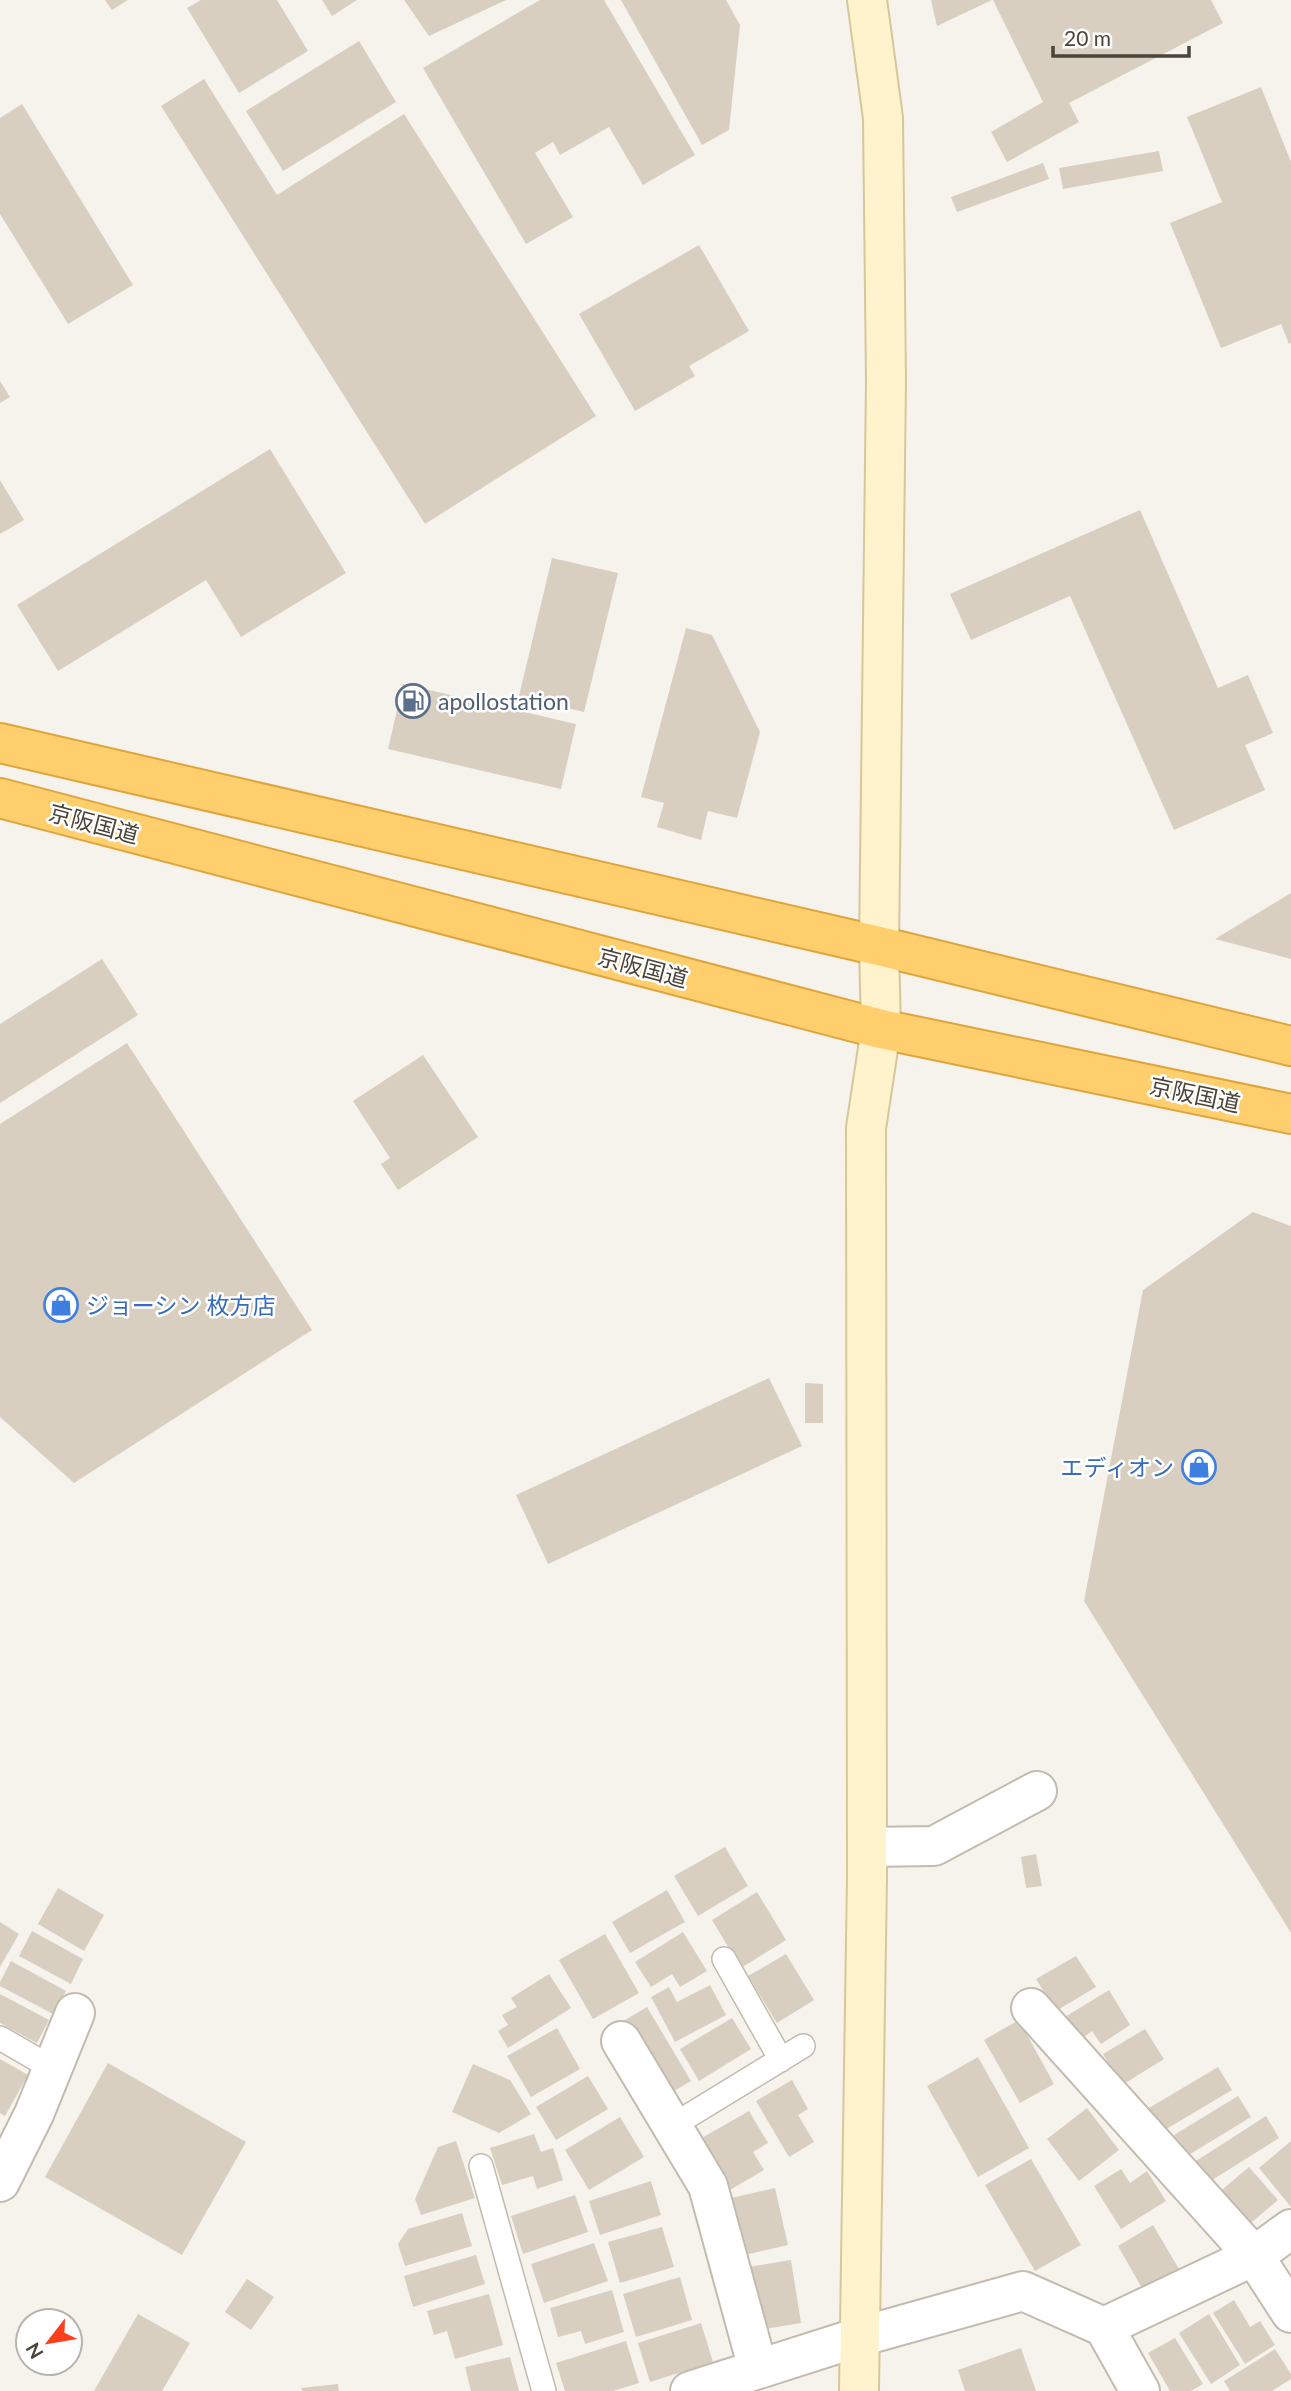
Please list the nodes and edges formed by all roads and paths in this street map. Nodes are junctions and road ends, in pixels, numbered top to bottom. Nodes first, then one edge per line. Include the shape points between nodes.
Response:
1 (867, 0) edge
2 (0, 743) edge
3 (0, 798) edge
4 (879, 946) junction
5 (881, 1029) junction
6 (1291, 1046) edge
7 (1291, 1114) edge
8 (1037, 1791) dead end
9 (867, 1847) junction
10 (724, 1959) dead end
11 (1031, 2008) dead end
12 (75, 2013) dead end
13 (0, 2038) edge
14 (621, 2041) dead end
15 (803, 2046) dead end
16 (781, 2060) junction
17 (52, 2068) junction
18 (672, 2126) junction
19 (481, 2166) dead end
20 (0, 2182) edge
21 (1291, 2230) edge
22 (1254, 2256) junction
23 (1291, 2313) edge
24 (1104, 2327) junction
25 (859, 2337) junction
26 (758, 2369) junction
27 (544, 2391) edge
28 (690, 2391) edge
29 (859, 2391) edge
30 (1140, 2391) edge

1 - 4 street via 883,118 886,381
2 - 4 highway
3 - 5 highway, 京阪国道
4 - 5 street
4 - 6 highway
5 - 7 highway, 京阪国道
5 - 9 street via 866,1128
8 - 9 street via 934,1846
9 - 25 street
10 - 16 lane
11 - 22 street
12 - 17 street
13 - 17 lane
14 - 18 street
15 - 16 lane
16 - 18 lane
17 - 20 street
18 - 26 street via 708,2186
19 - 27 lane
21 - 22 street
22 - 23 street
22 - 24 street
24 - 25 street via 1023,2291
24 - 30 street
25 - 26 street
25 - 29 street
26 - 28 street

